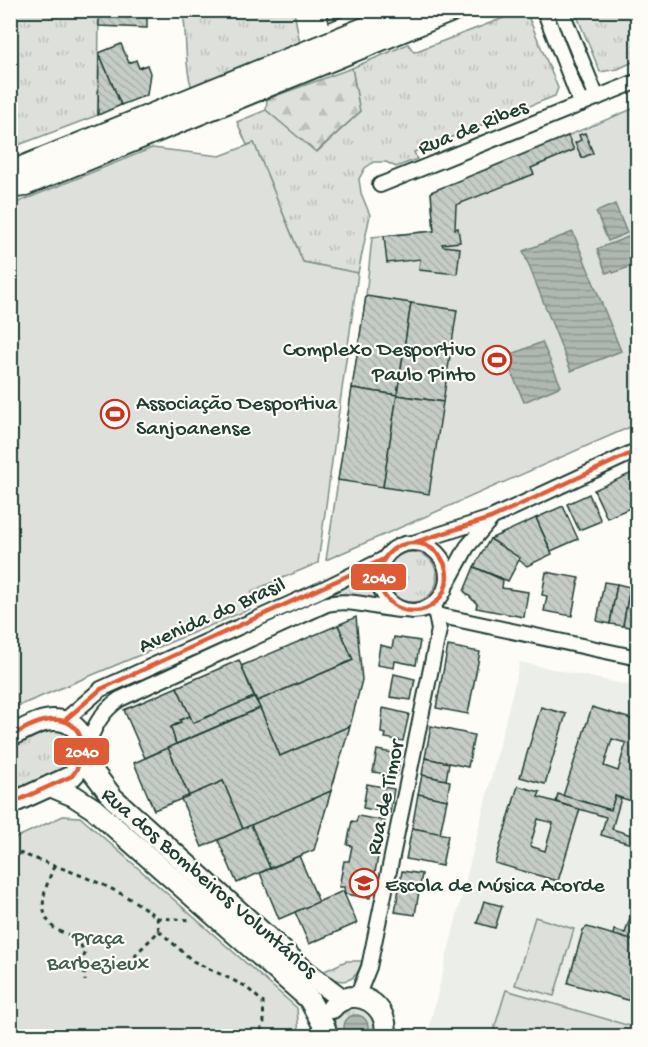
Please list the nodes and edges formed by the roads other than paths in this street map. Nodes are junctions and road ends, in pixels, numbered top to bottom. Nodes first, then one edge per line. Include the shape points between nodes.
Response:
1 (408, 10) edge
2 (455, 10) edge
3 (544, 10) edge
4 (561, 10) edge
5 (638, 81) edge
6 (597, 98) junction
7 (581, 104) junction
8 (10, 168) edge
9 (380, 185) dead end
10 (10, 188) edge
11 (638, 450) edge
12 (491, 518) junction
13 (413, 543) junction
14 (384, 559) junction
15 (447, 584) junction
16 (436, 609) junction
17 (402, 610) junction
18 (638, 658) edge
19 (64, 721) junction
20 (10, 736) edge
21 (85, 756) junction
22 (50, 786) junction
23 (10, 804) edge
24 (350, 998) junction
25 (326, 1032) edge
26 (388, 1034) edge

1 - 8 street via 19,168
2 - 10 street
3 - 7 street
4 - 6 street
5 - 6 street, Rua de Ribes
6 - 7 street, Rua de Ribes
7 - 9 street, Rua de Ribes
11 - 12 street, Avenida do Brasil
12 - 13 street, Avenida do Brasil
12 - 15 street, Avenida do Brasil via 467,547
13 - 14 street, Avenida do Brasil via 402,545
13 - 15 street via 425,545 440,556
14 - 17 street via 378,576 382,593
14 - 19 street, Avenida do Brasil via 101,689
15 - 16 street, Avenida do Brasil
16 - 17 street, Avenida do Brasil
16 - 18 street
16 - 24 street, Rua de Timor via 439,630 369,967
17 - 21 street, Avenida do Brasil via 341,601 327,604 120,699 104,712 92,730
19 - 20 street via 44,721
19 - 21 street via 80,732
21 - 22 street, Avenida do Brasil via 72,776
21 - 24 street, Rua dos Bombeiros Voluntários via 113,798 305,971
22 - 23 street, Avenida do Brasil
22 - 25 street, Rua dos Bombeiros Voluntários via 94,809 309,999
24 - 25 street, Rua dos Bombeiros Voluntários via 330,1011
24 - 26 street, Rua dos Bombeiros Voluntários via 367,999 381,1010

